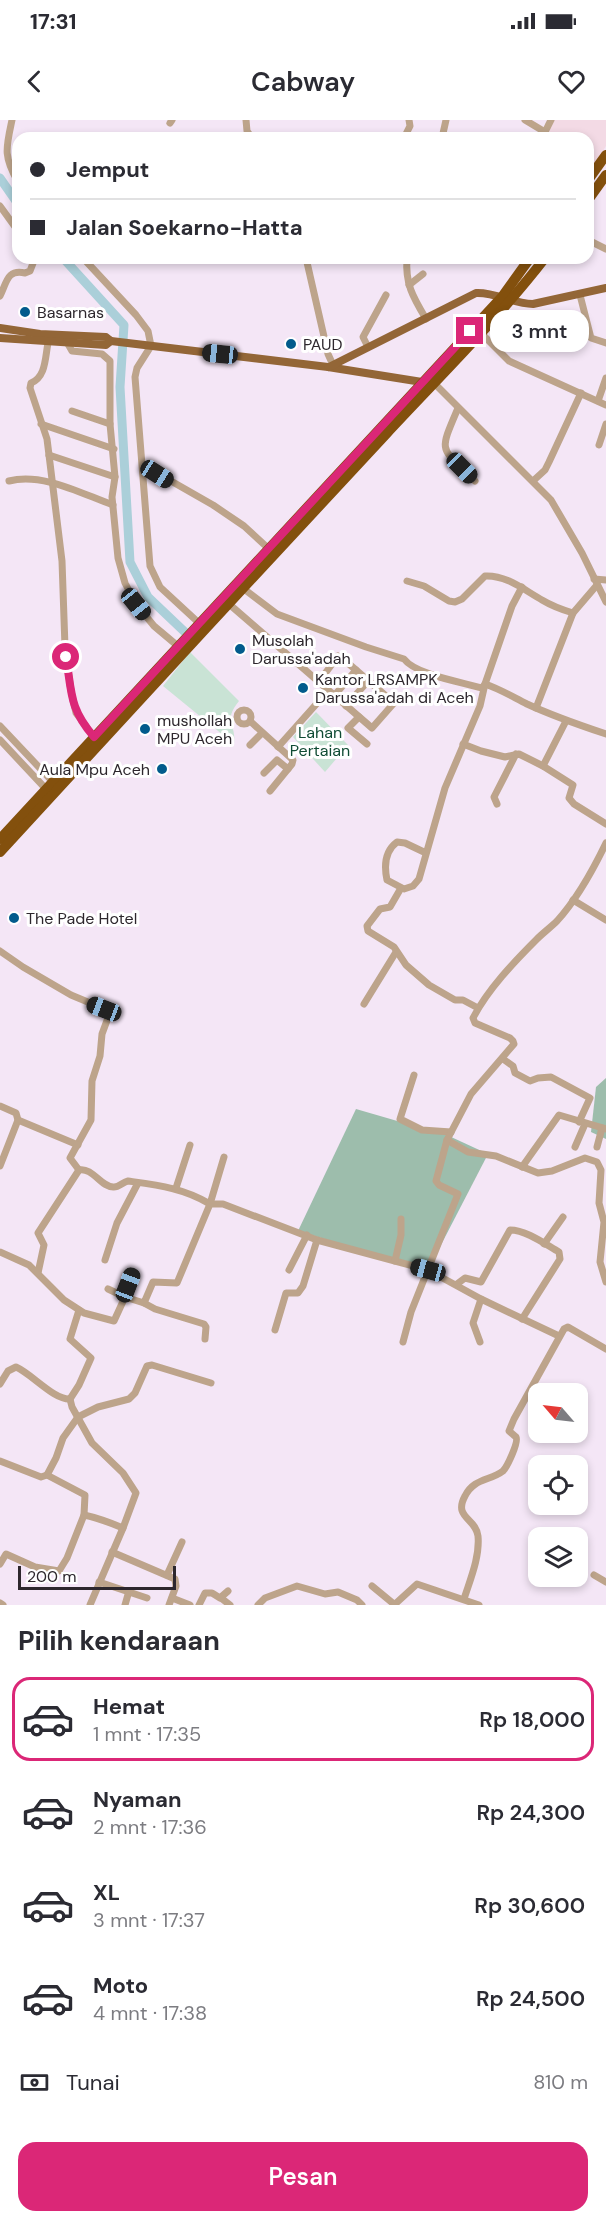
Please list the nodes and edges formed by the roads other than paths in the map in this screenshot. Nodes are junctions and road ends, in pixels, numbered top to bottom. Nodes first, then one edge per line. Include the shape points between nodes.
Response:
1 (12, 120) edge
2 (525, 120) edge
3 (539, 132) edge
4 (606, 155) edge
5 (12, 169) edge
6 (594, 172) edge
7 (604, 181) edge
8 (594, 193) edge
9 (0, 206) edge
10 (12, 223) edge
11 (32, 264) edge
12 (89, 264) edge
13 (307, 264) edge
14 (407, 264) edge
15 (527, 264) edge
16 (539, 264) edge
17 (423, 274) dead end
18 (409, 285) junction
19 (606, 288) edge
20 (386, 295) dead end
21 (580, 295) junction
22 (0, 296) edge
23 (507, 298) junction
24 (426, 319) junction
25 (0, 328) edge
26 (482, 334) junction
27 (0, 338) edge
28 (113, 341) junction
29 (48, 343) junction
30 (606, 343) edge
31 (68, 344) junction
32 (151, 346) junction
33 (368, 347) junction
34 (330, 366) junction
35 (606, 378) edge
36 (422, 382) junction
37 (435, 384) junction
38 (581, 393) junction
39 (598, 401) junction
40 (606, 405) edge
41 (458, 408) junction
42 (72, 411) dead end
43 (41, 424) junction
44 (110, 424) junction
45 (606, 424) edge
46 (372, 443) junction
47 (599, 445) dead end
48 (114, 449) junction
49 (49, 455) junction
50 (143, 465) junction
51 (115, 477) junction
52 (9, 481) dead end
53 (475, 481) dead end
54 (533, 481) junction
55 (52, 483) junction
56 (113, 505) junction
57 (269, 549) junction
58 (606, 580) edge
59 (407, 582) dead end
60 (595, 582) junction
61 (522, 587) junction
62 (246, 591) junction
63 (606, 602) edge
64 (229, 604) junction
65 (573, 613) junction
66 (200, 624) junction
67 (179, 647) junction
68 (338, 656) dead end
69 (349, 664) dead end
70 (356, 670) junction
71 (368, 681) junction
72 (318, 682) junction
73 (485, 684) junction
74 (331, 693) junction
75 (346, 706) junction
76 (536, 708) junction
77 (359, 717) junction
78 (250, 721) dead end
79 (566, 721) junction
80 (0, 726) edge
81 (262, 733) junction
82 (100, 734) junction
83 (606, 734) edge
84 (0, 740) edge
85 (367, 744) dead end
86 (463, 744) junction
87 (250, 745) dead end
88 (278, 747) junction
89 (516, 753) junction
90 (543, 766) junction
91 (288, 770) junction
92 (264, 773) dead end
93 (49, 786) junction
94 (270, 790) dead end
95 (497, 804) dead end
96 (606, 824) edge
97 (0, 839) edge
98 (606, 843) edge
99 (0, 852) edge
100 (426, 853) junction
101 (401, 888) junction
102 (573, 900) junction
103 (606, 920) edge
104 (0, 951) edge
105 (396, 952) junction
106 (364, 1004) dead end
107 (478, 1008) junction
108 (503, 1059) junction
109 (414, 1075) dead end
110 (0, 1107) edge
111 (18, 1120) junction
112 (582, 1123) junction
113 (604, 1128) edge
114 (451, 1132) junction
115 (447, 1140) junction
116 (78, 1145) junction
117 (190, 1145) dead end
118 (575, 1147) dead end
119 (597, 1147) dead end
120 (224, 1157) dead end
121 (0, 1166) edge
122 (522, 1167) junction
123 (79, 1170) junction
124 (138, 1183) junction
125 (176, 1188) junction
126 (210, 1204) junction
127 (563, 1217) dead end
128 (401, 1220) dead end
129 (307, 1235) junction
130 (317, 1240) junction
131 (544, 1244) junction
132 (0, 1252) edge
133 (105, 1260) dead end
134 (395, 1261) junction
135 (290, 1270) dead end
136 (428, 1270) junction
137 (38, 1273) junction
138 (133, 1273) dead end
139 (606, 1282) edge
140 (457, 1284) junction
141 (108, 1289) dead end
142 (125, 1297) junction
143 (481, 1299) junction
144 (144, 1303) junction
145 (78, 1310) junction
146 (522, 1319) junction
147 (275, 1330) dead end
148 (559, 1336) junction
149 (205, 1339) dead end
150 (403, 1342) dead end
151 (480, 1342) dead end
152 (606, 1349) edge
153 (211, 1383) dead end
154 (0, 1384) edge
155 (70, 1399) junction
156 (78, 1418) junction
157 (0, 1461) edge
158 (47, 1475) junction
159 (84, 1515) junction
160 (123, 1528) junction
161 (182, 1542) dead end
162 (112, 1552) junction
163 (0, 1564) edge
164 (167, 1575) junction
165 (594, 1575) dead end
166 (99, 1582) junction
167 (606, 1582) edge
168 (372, 1586) dead end
169 (228, 1591) dead end
170 (129, 1592) junction
171 (147, 1598) dead end
172 (222, 1598) junction
173 (464, 1599) junction
174 (170, 1601) edge
175 (90, 1605) edge
176 (125, 1605) edge
177 (190, 1605) edge
178 (199, 1605) edge
179 (230, 1605) edge
180 (258, 1605) edge
181 (362, 1605) edge
182 (395, 1605) edge
183 (479, 1605) edge

1 - 5 street via 6,149
2 - 3 street
4 - 6 highway
7 - 8 highway
9 - 10 street
11 - 22 street via 30,271 11,274
12 - 32 street via 136,315 148,331
13 - 34 street
14 - 18 street
15 - 23 highway
16 - 23 highway
17 - 18 street
18 - 24 street
19 - 21 main road
20 - 33 street via 363,337
21 - 23 main road via 533,304
21 - 30 street via 591,338
23 - 24 main road via 476,293
23 - 26 highway
23 - 36 highway
24 - 33 main road
25 - 28 main road
26 - 37 highway
26 - 38 street via 509,361
27 - 29 main road
28 - 31 main road via 106,345
28 - 32 main road
29 - 31 main road
29 - 43 street via 42,374 30,388
31 - 44 street via 75,352 102,354 110,361
32 - 34 main road
32 - 50 street via 135,377
33 - 34 main road
34 - 36 main road
35 - 39 street
36 - 46 highway
37 - 41 street
37 - 46 highway
38 - 39 street
38 - 54 street via 545,470
39 - 40 street
41 - 53 street via 444,448
41 - 54 street
42 - 44 street
43 - 48 street
43 - 49 street
44 - 48 street
45 - 47 street
46 - 57 highway
46 - 62 highway
48 - 51 street
49 - 51 street
49 - 55 street
50 - 57 street via 244,526
50 - 66 street via 150,566 160,587
51 - 56 street
52 - 55 street via 20,478
54 - 60 street via 551,500
55 - 56 street
55 - 82 street via 62,561 70,691 79,719
56 - 67 street via 118,558 125,583 154,626
57 - 66 highway
58 - 60 street
59 - 61 street via 455,602 485,576
60 - 63 street
60 - 65 street
61 - 65 street via 550,605
61 - 73 street
62 - 64 highway
62 - 73 street via 277,614 405,659 418,670 482,688
64 - 72 street
64 - 82 highway
65 - 76 street
66 - 67 highway
67 - 82 highway
68 - 72 street
69 - 70 street
70 - 71 street
70 - 74 street
71 - 75 street
71 - 77 street via 394,703 372,728
72 - 74 street
73 - 76 street
73 - 86 street
74 - 75 street
74 - 88 street
75 - 77 street
76 - 79 street
77 - 85 street via 348,728
78 - 81 street
79 - 83 street
79 - 90 street
80 - 93 street
81 - 87 street
81 - 88 street
82 - 93 highway
82 - 99 highway
84 - 93 street
86 - 89 street via 505,757
86 - 100 street
88 - 91 street via 293,760
89 - 90 street
89 - 95 street via 494,797
90 - 96 street via 573,784 569,798
91 - 92 street via 277,760
91 - 94 street
93 - 97 highway
98 - 102 street
100 - 101 street via 419,879 413,886
100 - 101 street via 405,843 392,846 386,857 386,877
101 - 105 street via 389,908 380,909 367,926 368,931
102 - 103 street
102 - 107 street
104 - 116 street via 109,1014 92,1081 92,1120
105 - 106 street
105 - 107 street via 429,985
107 - 108 street via 474,1022 513,1041
108 - 112 street via 513,1066 515,1073 530,1081 551,1077 590,1098
108 - 114 street via 471,1094
109 - 114 street via 400,1119 422,1130
110 - 111 street via 16,1113
111 - 116 street
111 - 121 street
112 - 113 street
112 - 118 street
112 - 122 street via 562,1115 557,1117
113 - 119 street
114 - 115 street
115 - 122 street via 468,1152 496,1156
115 - 136 street via 436,1181 458,1194
116 - 123 street via 70,1159
117 - 125 street
120 - 126 street
122 - 139 street via 545,1173 585,1158 599,1164 604,1222 600,1263
123 - 124 street via 86,1170 111,1186 128,1180
123 - 137 street via 38,1233 44,1245
124 - 125 street
124 - 133 street via 117,1223
125 - 126 street
126 - 129 street via 223,1204
126 - 144 street via 178,1282 153,1282
127 - 131 street
128 - 134 street
129 - 130 street
129 - 135 street
130 - 134 street
130 - 147 street via 303,1286 298,1293 286,1293
131 - 140 street via 510,1230 481,1281 465,1278
131 - 146 street via 559,1252 560,1259
132 - 137 street
134 - 136 street
136 - 140 street
136 - 150 street
137 - 145 street
138 - 142 street
140 - 143 street
141 - 142 street
142 - 144 street
142 - 145 street via 114,1321
143 - 146 street
143 - 151 street via 473,1323
144 - 149 street via 204,1324
145 - 155 street via 70,1339 91,1358
146 - 148 street
148 - 152 street via 568,1327
148 - 173 street via 509,1431 517,1442 508,1465 472,1486 462,1502 463,1515 475,1526 478,1538
153 - 156 street via 149,1365 129,1399 98,1407
154 - 155 street via 8,1371 16,1367 51,1393
155 - 156 street
156 - 158 street via 63,1438
156 - 160 street via 92,1443 123,1473 135,1491
157 - 158 street via 41,1477
158 - 159 street via 86,1496
159 - 160 street
159 - 163 street via 59,1571 35,1567 6,1554
160 - 162 street
161 - 164 street
162 - 164 street
162 - 166 street
164 - 174 street via 176,1582
165 - 167 street
166 - 170 street
166 - 175 street
168 - 182 street
169 - 172 street
170 - 171 street
170 - 176 street
172 - 178 street via 205,1593
172 - 179 street
173 - 182 street via 417,1584
173 - 183 street
174 - 177 street
180 - 181 street via 265,1598 297,1586 326,1594 338,1592

